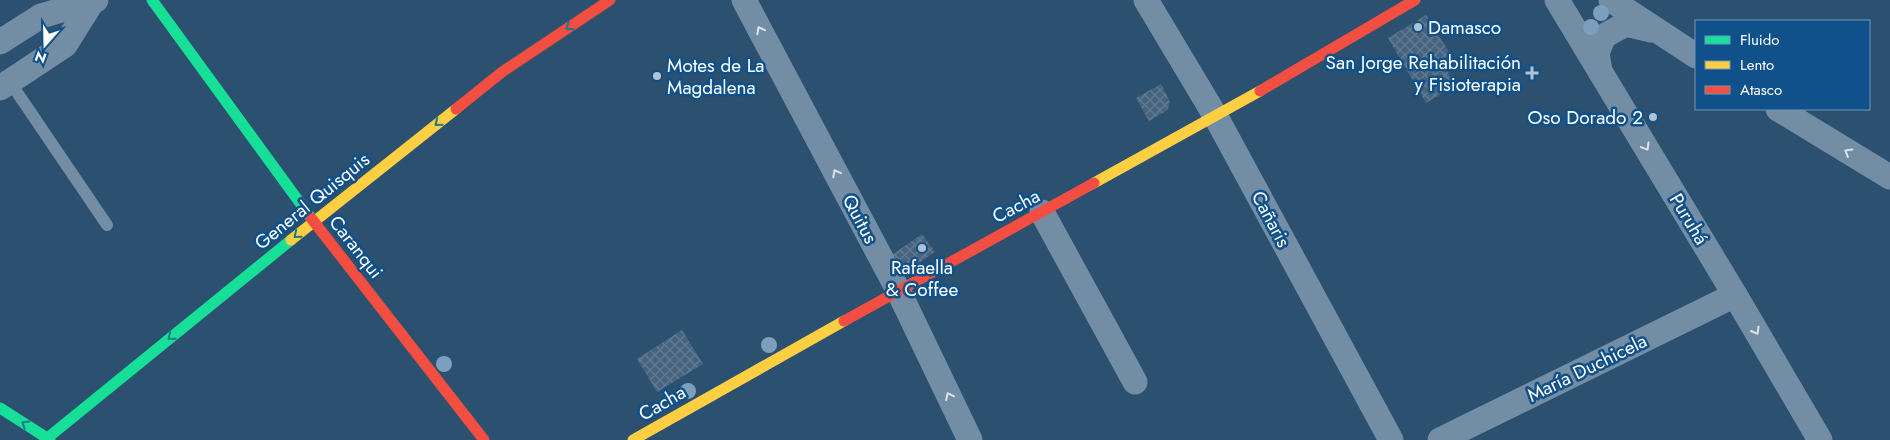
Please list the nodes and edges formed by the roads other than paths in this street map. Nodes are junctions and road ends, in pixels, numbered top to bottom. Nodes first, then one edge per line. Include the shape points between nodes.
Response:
1 (152, 0) edge
2 (610, 0) edge
3 (744, 0) edge
4 (1146, 0) edge
5 (1415, 0) edge
6 (1557, 0) edge
7 (1611, 0) edge
8 (94, 1) edge
9 (1658, 32) junction
10 (0, 42) edge
11 (0, 48) edge
12 (1695, 55) edge
13 (1600, 71) junction
14 (10, 82) edge
15 (1780, 110) edge
16 (1216, 118) junction
17 (1890, 177) edge
18 (1042, 212) junction
19 (314, 222) junction
20 (107, 224) dead end
21 (898, 290) junction
22 (1735, 295) junction
23 (1135, 382) dead end
24 (0, 408) edge
25 (47, 439) edge
26 (484, 440) edge
27 (633, 440) edge
28 (970, 440) edge
29 (1391, 440) edge
30 (1440, 440) edge
31 (1820, 440) edge

1 - 19 street, Caranqui
2 -> 19 street, General Quisquis via 502,72
21 -> 3 street, Quitus
4 - 16 street, Cañaris
5 - 16 street, Cacha
6 - 13 street, Puruhá
7 - 9 street
8 - 10 street via 41,16
8 - 14 street via 65,45
9 - 12 street
9 - 13 street via 1626,24 1604,36 1597,53
11 - 14 street
13 -> 22 street, Puruhá
14 - 20 lane
17 -> 15 street
16 - 18 street, Cacha
16 - 29 street, Cañaris
18 - 21 street, Cacha
18 - 23 street
19 -> 25 street, General Quisquis
19 - 26 street, Caranqui
21 - 27 street, Cacha
28 -> 21 street, Quitus
22 - 30 street, María Duchicela
22 -> 31 street, Puruhá
25 -> 24 street

